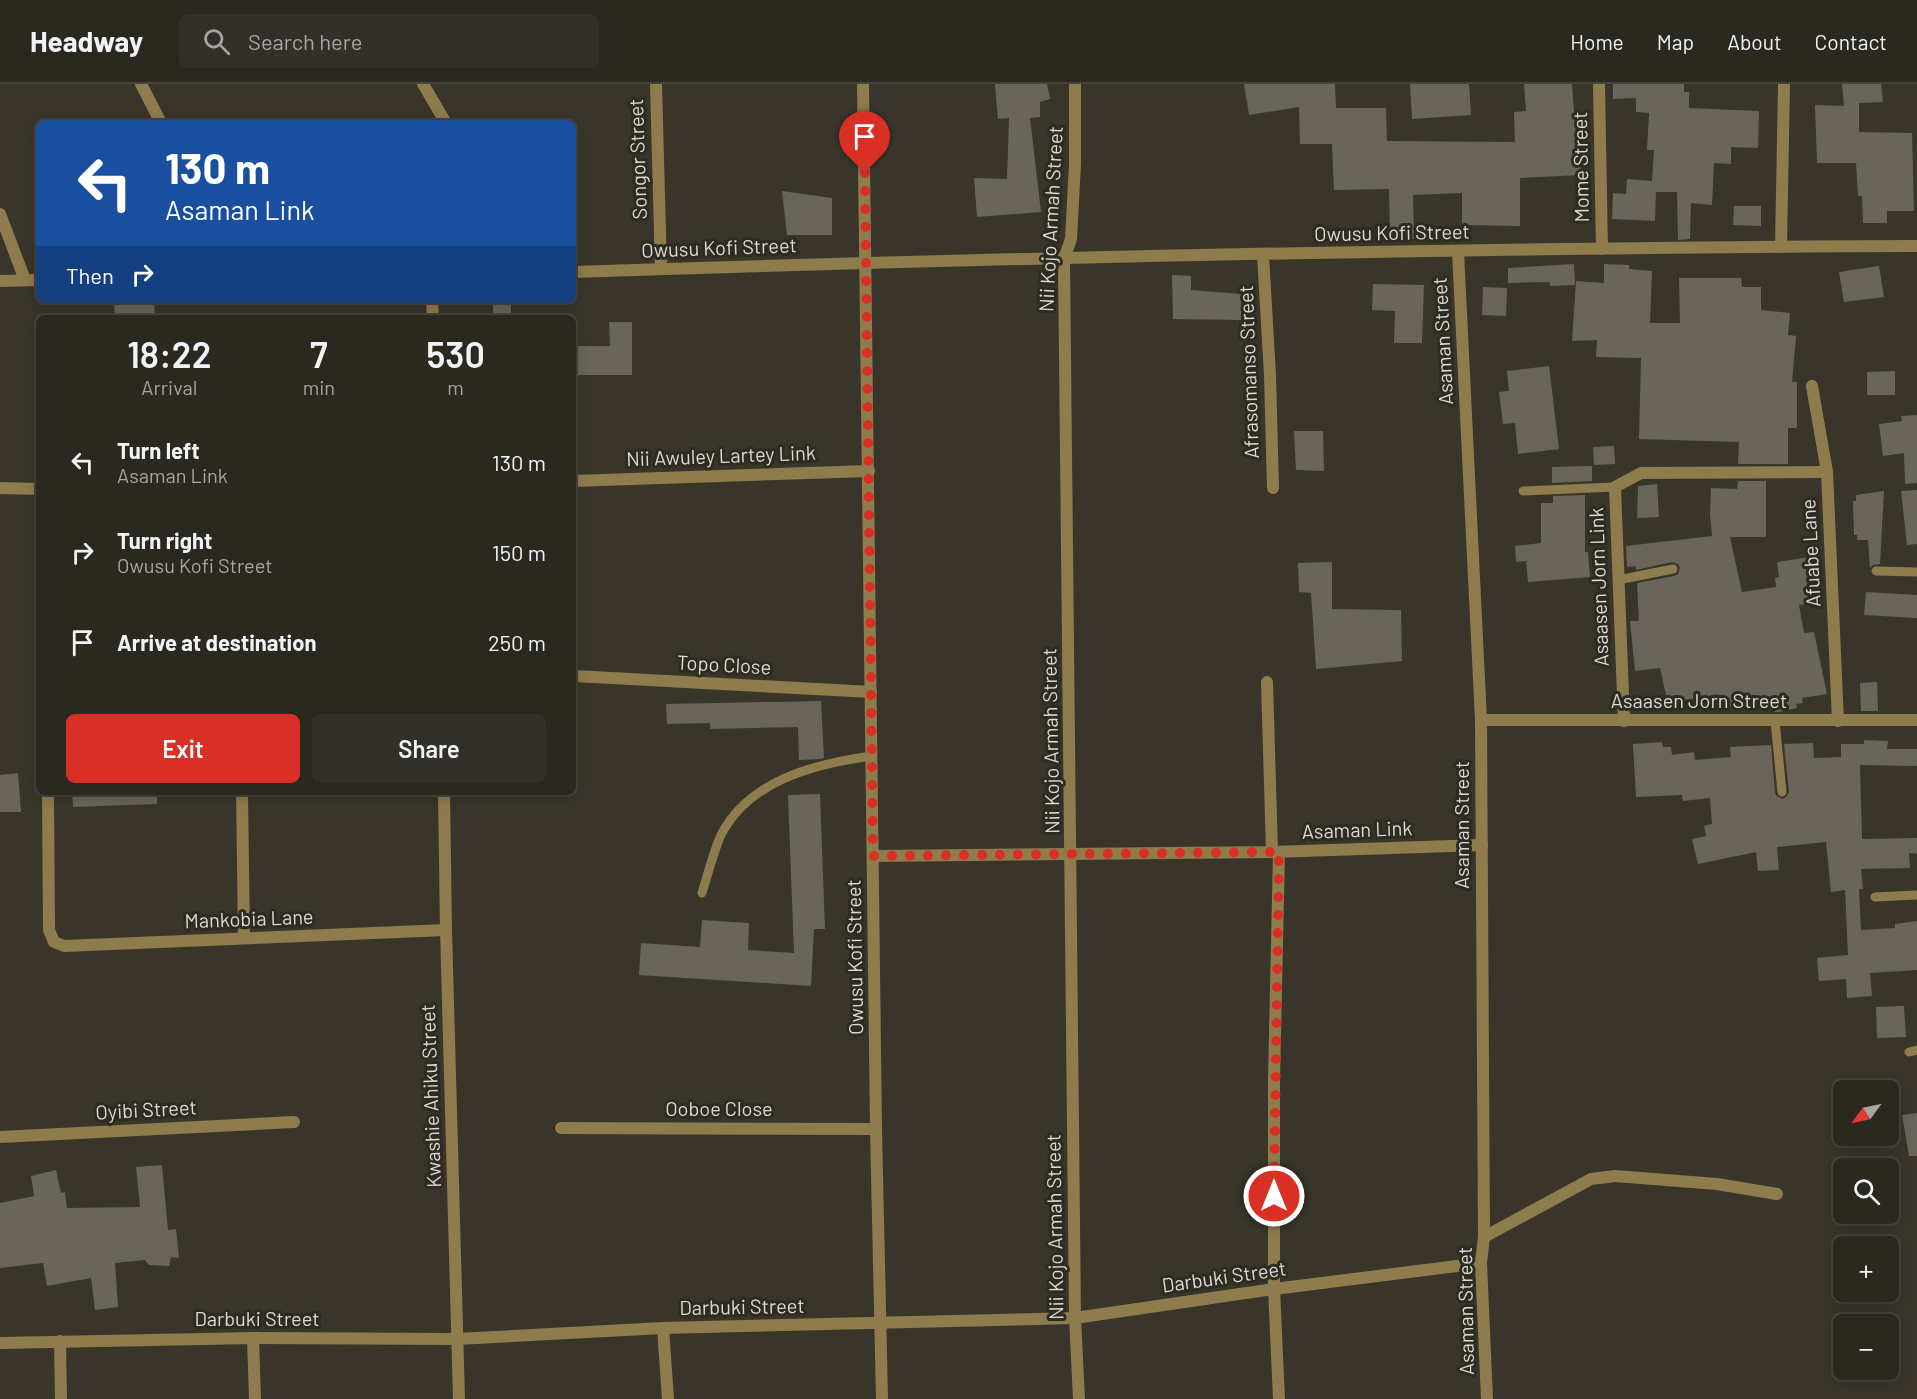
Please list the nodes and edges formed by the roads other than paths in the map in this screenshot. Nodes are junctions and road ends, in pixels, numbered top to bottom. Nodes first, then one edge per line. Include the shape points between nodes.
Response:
1 (141, 84) edge
2 (423, 84) edge
3 (656, 84) edge
4 (863, 84) edge
5 (1075, 84) edge
6 (1599, 84) edge
7 (1784, 84) edge
8 (159, 120) edge
9 (445, 120) edge
10 (0, 214) edge
11 (1917, 246) edge
12 (1781, 247) junction
13 (1602, 249) junction
14 (1458, 252) junction
15 (1263, 255) junction
16 (1064, 259) junction
17 (867, 263) junction
18 (662, 269) junction
19 (576, 272) edge
20 (25, 280) junction
21 (36, 280) edge
22 (0, 281) edge
23 (1812, 386) dead end
24 (869, 471) junction
25 (1827, 472) junction
26 (576, 480) edge
27 (1615, 487) junction
28 (0, 488) edge
29 (1273, 488) dead end
30 (36, 489) edge
31 (1523, 491) dead end
32 (1673, 569) dead end
33 (1876, 571) dead end
34 (1917, 572) edge
35 (1618, 580) junction
36 (576, 676) edge
37 (1267, 682) dead end
38 (871, 692) junction
39 (1481, 720) junction
40 (1917, 720) edge
41 (1624, 721) junction
42 (1775, 721) junction
43 (1838, 721) junction
44 (872, 756) junction
45 (1782, 792) dead end
46 (48, 795) edge
47 (242, 795) edge
48 (444, 795) edge
49 (1482, 846) junction
50 (1275, 852) junction
51 (1072, 854) junction
52 (873, 856) junction
53 (702, 893) dead end
54 (1917, 894) edge
55 (1875, 897) dead end
56 (446, 930) junction
57 (244, 938) junction
58 (294, 1122) dead end
59 (561, 1128) dead end
60 (876, 1129) junction
61 (0, 1137) edge
62 (1777, 1194) dead end
63 (1484, 1237) junction
64 (1481, 1263) junction
65 (1274, 1289) junction
66 (1075, 1318) junction
67 (881, 1323) junction
68 (663, 1328) junction
69 (253, 1338) junction
70 (457, 1339) junction
71 (60, 1341) junction
72 (0, 1342) edge
73 (61, 1399) edge
74 (255, 1399) edge
75 (459, 1399) edge
76 (668, 1399) edge
77 (882, 1399) edge
78 (1079, 1399) edge
79 (1279, 1399) edge
80 (1487, 1399) edge

1 - 8 street
2 - 9 street
3 - 18 street, Songor Street
4 - 17 street, Owusu Kofi Street
5 - 16 street, Nii Kojo Armah Street via 1072,228
6 - 13 street, Mome Street
7 - 12 street
10 - 20 street
11 - 12 street, Owusu Kofi Street
12 - 13 street, Owusu Kofi Street
13 - 14 street, Owusu Kofi Street
14 - 15 street, Owusu Kofi Street
14 - 39 street, Asaman Street
15 - 16 street, Owusu Kofi Street
15 - 29 street, Afrasomanso Street
16 - 17 street, Owusu Kofi Street
16 - 51 street, Nii Kojo Armah Street
17 - 18 street, Owusu Kofi Street
17 - 24 street, Owusu Kofi Street
18 - 19 street, Owusu Kofi Street
20 - 21 street
20 - 22 street
23 - 25 street, Afuabe Lane
24 - 26 street, Nii Awuley Lartey Link
24 - 38 street, Owusu Kofi Street
25 - 27 street, Asaasen Jorn Link via 1641,473
25 - 43 street, Afuabe Lane
27 - 31 lane
27 - 35 street, Asaasen Jorn Link
28 - 30 street
32 - 35 lane
33 - 34 lane
35 - 41 street, Asaasen Jorn Link
36 - 38 street, Topo Close
37 - 50 street
38 - 44 street, Owusu Kofi Street
39 - 41 street, Asaasen Jorn Street
39 - 49 street, Asaman Street
40 - 43 street, Asaasen Jorn Street
41 - 42 street, Asaasen Jorn Street
42 - 43 street, Asaasen Jorn Street
42 - 45 lane
44 - 52 street, Owusu Kofi Street
44 - 53 lane via 781,779 747,801 720,837
46 - 57 street, Mankobia Lane via 49,930 54,942 64,946
47 - 57 street
48 - 56 street, Kwashie Ahiku Street
49 - 50 street, Asaman Link
49 - 63 street, Asaman Street
50 - 51 street, Asaman Link
50 - 65 street
51 - 52 street, Asaman Link
51 - 66 street, Nii Kojo Armah Street
52 - 60 street, Owusu Kofi Street
54 - 55 lane
56 - 57 street, Mankobia Lane
56 - 70 street, Kwashie Ahiku Street
58 - 61 street, Oyibi Street
59 - 60 street, Ooboe Close
60 - 67 street, Owusu Kofi Street
62 - 63 street via 1717,1184 1615,1176 1591,1179
63 - 64 street, Asaman Street
64 - 65 street, Darbuki Street
64 - 80 street, Asaman Street
65 - 66 street, Darbuki Street
65 - 79 street
66 - 67 street, Darbuki Street
66 - 78 street, Nii Kojo Armah Street
67 - 68 street, Darbuki Street
67 - 77 street, Owusu Kofi Street
68 - 70 street, Darbuki Street
68 - 76 street
69 - 70 street, Darbuki Street
69 - 71 street, Darbuki Street
69 - 74 street
70 - 75 street, Kwashie Ahiku Street
71 - 72 street, Darbuki Street
71 - 73 street

